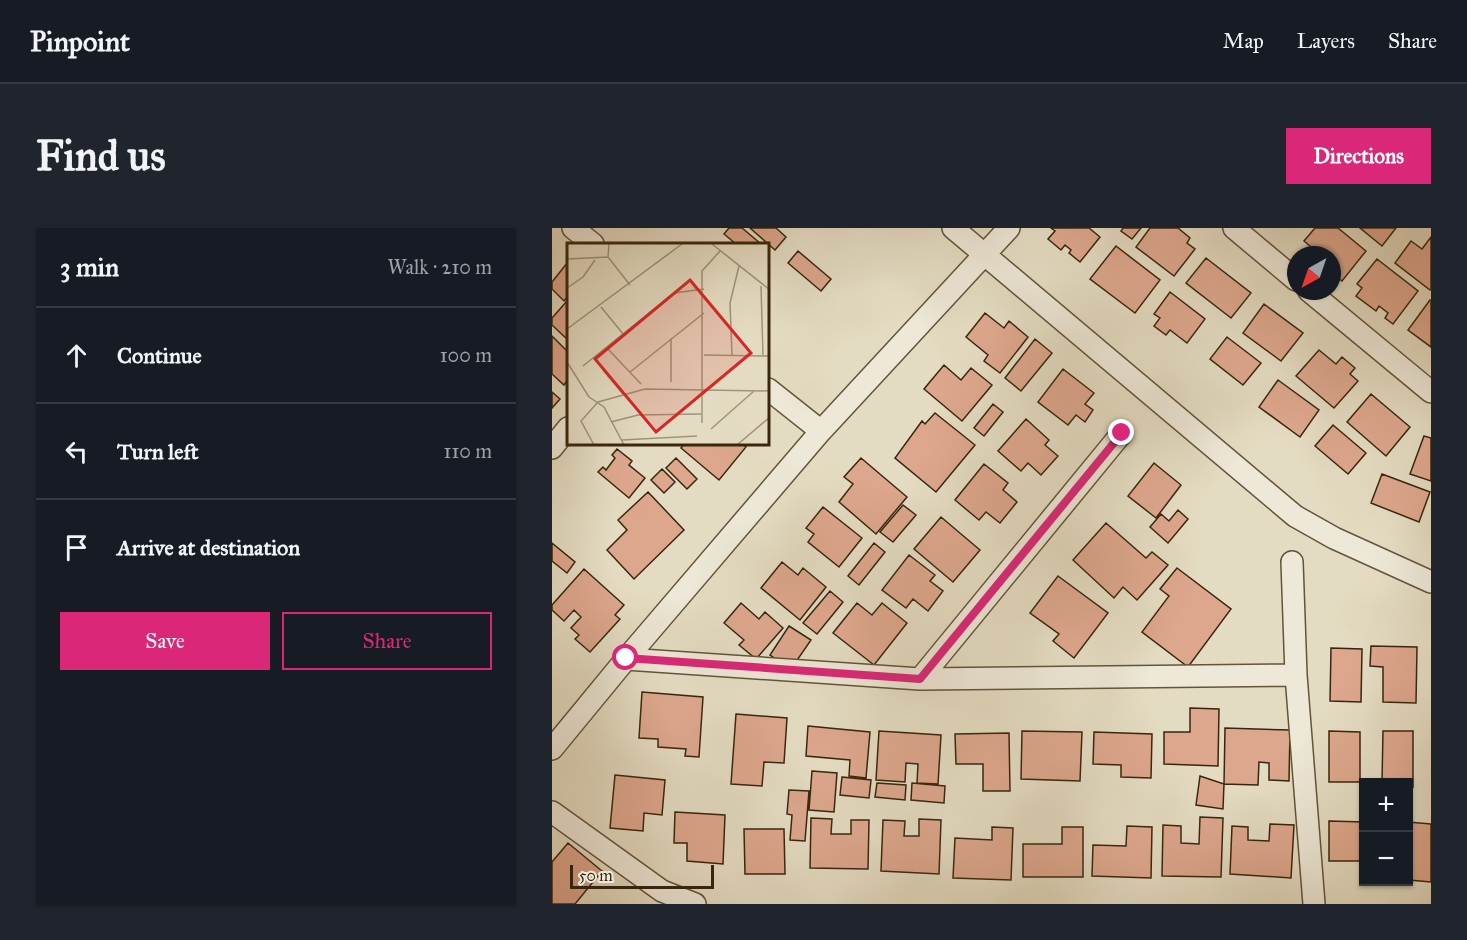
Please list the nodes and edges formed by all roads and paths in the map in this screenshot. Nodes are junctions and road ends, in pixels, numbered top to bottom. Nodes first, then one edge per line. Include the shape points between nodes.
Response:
1 (573, 228) edge
2 (953, 228) edge
3 (1009, 228) edge
4 (1234, 228) edge
5 (592, 243) edge
6 (984, 255) junction
7 (1287, 272) edge
8 (1320, 300) edge
9 (770, 391) edge
10 (1431, 392) edge
11 (567, 429) edge
12 (821, 431) junction
13 (1122, 433) dead end
14 (552, 448) edge
15 (1292, 562) dead end
16 (1431, 582) edge
17 (626, 658) junction
18 (1296, 675) junction
19 (920, 679) junction
20 (552, 749) edge
21 (552, 812) edge
22 (695, 904) edge
23 (1314, 904) edge

1 - 5 street
2 - 6 street
3 - 6 street
4 - 7 street
6 - 12 street
6 - 16 street via 1295,516
8 - 10 street
9 - 12 street
11 - 14 street
12 - 17 street
13 - 19 street
15 - 18 street
17 - 19 street
17 - 20 street
18 - 19 street
18 - 23 street
21 - 22 street via 662,891

